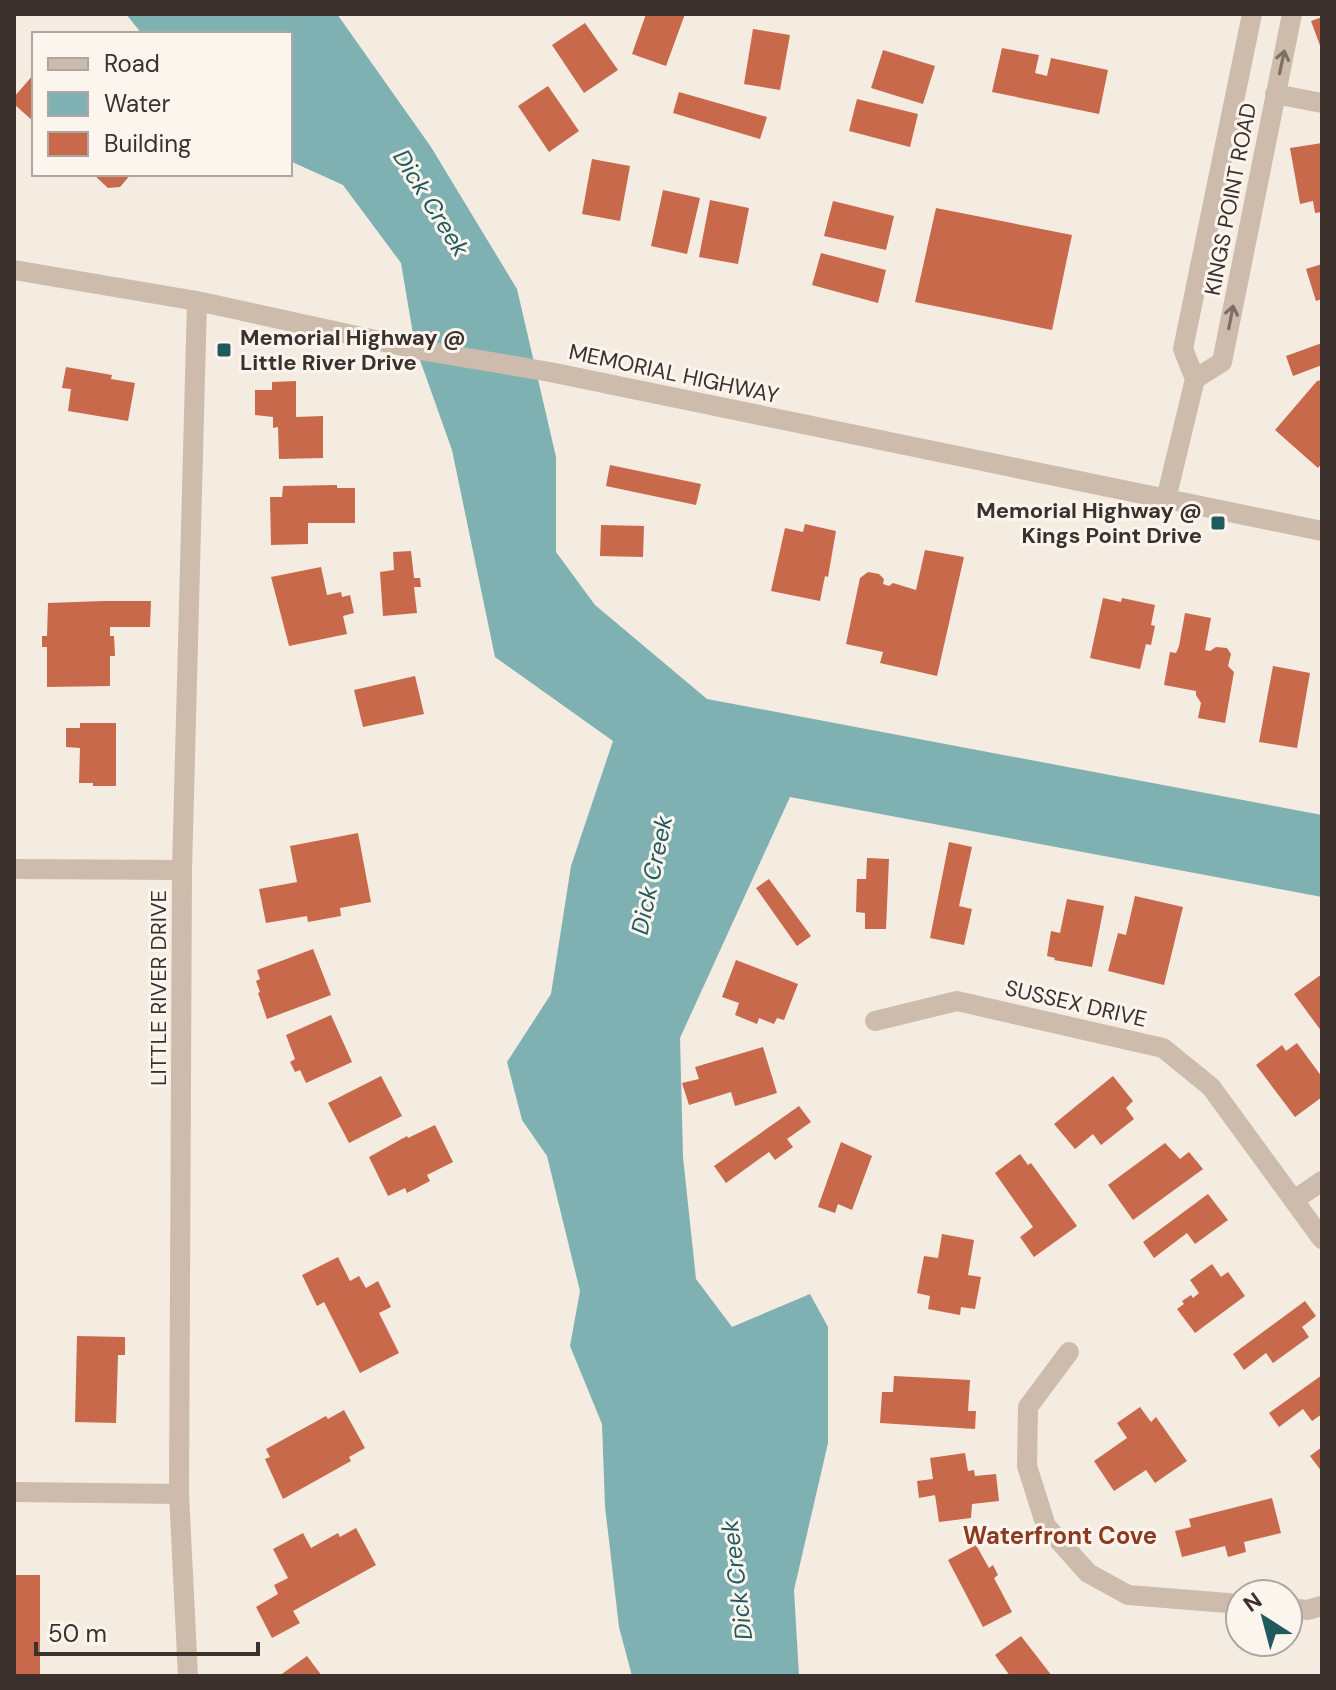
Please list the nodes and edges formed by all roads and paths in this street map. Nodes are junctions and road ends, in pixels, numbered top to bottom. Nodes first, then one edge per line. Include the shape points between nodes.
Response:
1 (1252, 14) edge
2 (1292, 14) edge
3 (1275, 94) junction
4 (1322, 103) edge
5 (14, 270) edge
6 (197, 301) junction
7 (1195, 379) junction
8 (1166, 499) junction
9 (1322, 531) edge
10 (14, 869) edge
11 (182, 870) junction
12 (875, 1021) dead end
13 (1322, 1181) edge
14 (1294, 1200) junction
15 (1322, 1239) edge
16 (1069, 1352) dead end
17 (14, 1492) edge
18 (179, 1494) junction
19 (1224, 1603) edge
20 (188, 1676) edge

1 - 7 street, KINGS POINT ROAD via 1183,349
3 -> 2 street, KINGS POINT ROAD
3 - 4 street
7 -> 3 street, KINGS POINT ROAD via 1222,362
5 - 6 street, MEMORIAL HIGHWAY
6 - 8 street, MEMORIAL HIGHWAY
6 - 11 street, LITTLE RIVER DRIVE
7 - 8 street, KINGS POINT ROAD
8 - 9 street, MEMORIAL HIGHWAY
10 - 11 street
11 - 18 street, LITTLE RIVER DRIVE
12 - 14 street, SUSSEX DRIVE via 957,1001 1163,1048 1211,1087
13 - 14 street
14 - 15 street, SUSSEX DRIVE
16 - 19 street via 1028,1407 1027,1466 1046,1526 1088,1573 1128,1595
17 - 18 street
18 - 20 street, LITTLE RIVER DRIVE

